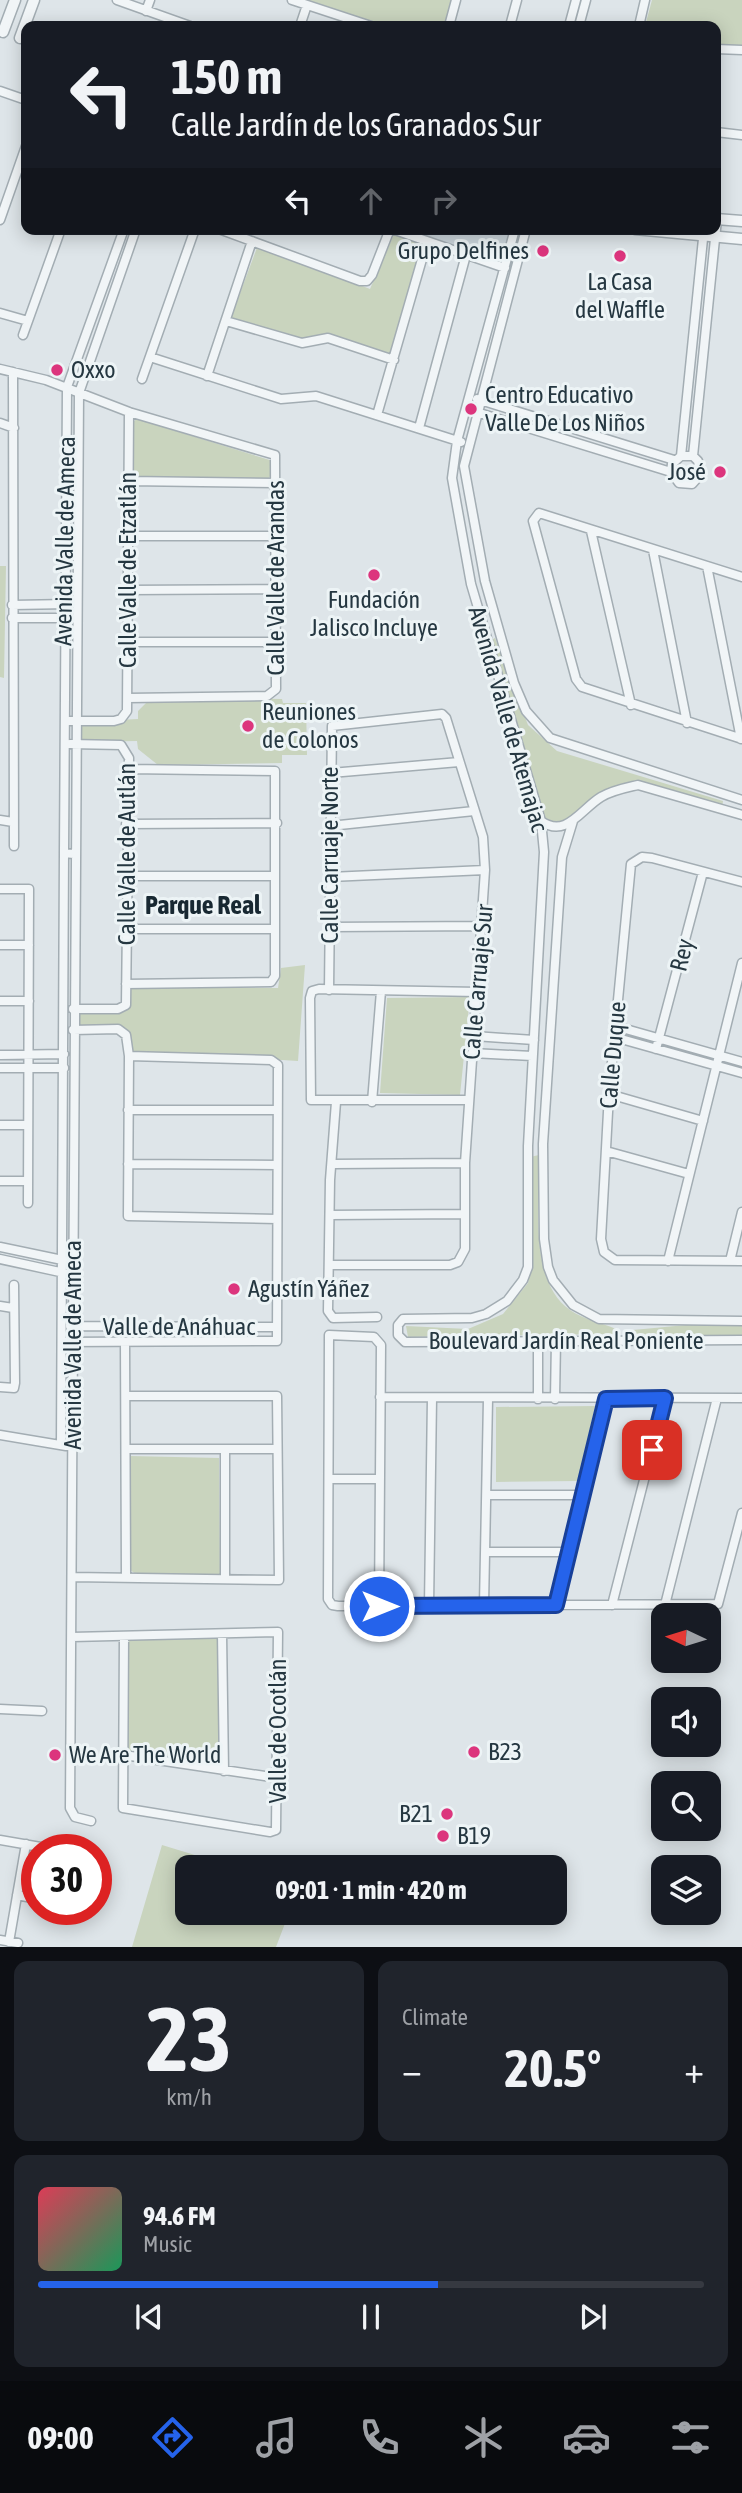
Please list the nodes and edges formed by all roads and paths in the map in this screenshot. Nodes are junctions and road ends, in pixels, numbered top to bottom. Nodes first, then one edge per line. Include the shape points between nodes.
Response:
1 (15, 0) edge
2 (34, 0) edge
3 (117, 0) edge
4 (150, 0) edge
5 (292, 0) edge
6 (456, 0) edge
7 (517, 0) edge
8 (576, 0) edge
9 (586, 0) edge
10 (645, 0) edge
11 (307, 5) junction
12 (146, 10) junction
13 (4, 17) edge
14 (29, 21) edge
15 (176, 21) edge
16 (302, 21) edge
17 (356, 21) edge
18 (450, 21) edge
19 (511, 21) edge
20 (570, 21) edge
21 (580, 21) edge
22 (640, 21) edge
23 (21, 23) edge
24 (2, 32) edge
25 (21, 38) edge
26 (721, 49) edge
27 (742, 50) edge
28 (0, 91) edge
29 (21, 98) edge
30 (721, 133) edge
31 (742, 135) edge
32 (21, 160) edge
33 (721, 219) edge
34 (0, 220) edge
35 (742, 221) edge
36 (59, 235) edge
37 (122, 235) edge
38 (134, 235) edge
39 (193, 235) edge
40 (234, 235) edge
41 (392, 235) edge
42 (408, 235) edge
43 (514, 235) edge
44 (524, 235) edge
45 (703, 235) edge
46 (712, 235) edge
47 (715, 236) junction
48 (742, 239) edge
49 (252, 242) junction
50 (427, 242) junction
51 (466, 255) junction
52 (505, 268) junction
53 (0, 313) edge
54 (28, 321) junction
55 (226, 321) junction
56 (23, 335) dead end
57 (150, 356) junction
58 (394, 360) junction
59 (0, 369) edge
60 (13, 372) junction
61 (207, 376) junction
62 (142, 379) dead end
63 (67, 387) junction
64 (79, 393) junction
65 (470, 397) junction
66 (480, 400) junction
67 (467, 409) junction
68 (129, 412) junction
69 (476, 412) junction
70 (377, 415) junction
71 (0, 423) edge
72 (15, 428) junction
73 (419, 428) junction
74 (457, 441) junction
75 (467, 444) junction
76 (693, 456) junction
77 (678, 458) junction
78 (671, 472) junction
79 (129, 481) junction
80 (275, 483) junction
81 (469, 498) junction
82 (455, 500) junction
83 (591, 531) junction
84 (129, 536) junction
85 (275, 536) junction
86 (653, 550) junction
87 (707, 566) junction
88 (742, 577) edge
89 (275, 589) junction
90 (128, 590) junction
91 (12, 604) junction
92 (76, 604) junction
93 (64, 605) junction
94 (12, 618) junction
95 (64, 618) junction
96 (75, 618) junction
97 (499, 628) junction
98 (484, 632) junction
99 (128, 642) junction
100 (276, 642) junction
101 (128, 698) junction
102 (631, 705) junction
103 (75, 721) junction
104 (64, 722) junction
105 (687, 723) junction
106 (336, 724) joint
107 (741, 739) edge
108 (64, 744) junction
109 (75, 744) junction
110 (459, 762) junction
111 (129, 769) junction
112 (331, 773) junction
113 (729, 796) junction
114 (742, 800) edge
115 (724, 809) junction
116 (474, 811) junction
117 (742, 815) edge
118 (0, 820) edge
119 (541, 821) junction
120 (573, 821) junction
121 (13, 822) junction
122 (276, 823) junction
123 (127, 824) junction
124 (330, 826) junction
125 (14, 846) dead end
126 (64, 853) junction
127 (74, 854) junction
128 (485, 870) junction
129 (703, 872) junction
130 (126, 876) junction
131 (275, 876) junction
132 (330, 877) junction
133 (742, 883) edge
134 (0, 889) edge
135 (543, 890) junction
136 (560, 892) junction
137 (484, 926) junction
138 (330, 927) junction
139 (126, 929) junction
140 (275, 929) junction
141 (0, 945) edge
142 (29, 945) junction
143 (742, 963) edge
144 (126, 984) junction
145 (329, 990) junction
146 (381, 990) junction
147 (478, 992) junction
148 (0, 1001) edge
149 (29, 1001) junction
150 (73, 1009) junction
151 (615, 1026) junction
152 (74, 1030) junction
153 (474, 1036) junction
154 (614, 1037) junction
155 (509, 1038) junction
156 (660, 1039) junction
157 (534, 1040) junction
158 (656, 1049) junction
159 (472, 1053) junction
160 (29, 1054) junction
161 (64, 1054) junction
162 (0, 1055) edge
163 (508, 1055) junction
164 (719, 1055) junction
165 (128, 1056) junction
166 (532, 1056) junction
167 (742, 1062) edge
168 (716, 1066) junction
169 (0, 1068) edge
170 (29, 1068) junction
171 (64, 1068) junction
172 (742, 1073) edge
173 (609, 1094) junction
174 (469, 1100) junction
175 (336, 1102) junction
176 (372, 1102) junction
177 (128, 1110) junction
178 (277, 1110) junction
179 (703, 1121) junction
180 (0, 1125) edge
181 (29, 1125) junction
182 (543, 1144) junction
183 (527, 1146) junction
184 (606, 1151) junction
185 (465, 1163) junction
186 (128, 1164) junction
187 (333, 1164) junction
188 (277, 1165) junction
189 (690, 1174) junction
190 (0, 1181) edge
191 (29, 1181) junction
192 (28, 1203) dead end
193 (742, 1212) edge
194 (465, 1214) junction
195 (330, 1215) junction
196 (277, 1219) junction
197 (0, 1247) edge
198 (0, 1259) edge
199 (64, 1260) junction
200 (668, 1261) junction
201 (730, 1261) junction
202 (742, 1261) edge
203 (74, 1262) junction
204 (330, 1265) junction
205 (64, 1273) junction
206 (73, 1275) junction
207 (14, 1285) dead end
208 (563, 1295) joint
209 (0, 1306) edge
210 (13, 1308) junction
211 (377, 1317) dead end
212 (624, 1321) junction
213 (742, 1321) edge
214 (68, 1326) junction
215 (277, 1327) junction
216 (397, 1330) joint
217 (538, 1340) junction
218 (556, 1340) junction
219 (624, 1340) junction
220 (742, 1340) edge
221 (63, 1342) junction
222 (73, 1342) junction
223 (125, 1342) junction
224 (537, 1356) junction
225 (556, 1357) junction
226 (0, 1387) edge
227 (125, 1396) junction
228 (380, 1397) junction
229 (432, 1398) junction
230 (665, 1398) junction
231 (717, 1398) junction
232 (742, 1398) edge
233 (488, 1399) junction
234 (538, 1399) junction
235 (555, 1399) junction
236 (606, 1399) junction
237 (0, 1435) edge
238 (61, 1445) junction
239 (73, 1447) junction
240 (126, 1449) junction
241 (225, 1449) junction
242 (277, 1449) junction
243 (329, 1479) junction
244 (380, 1479) junction
245 (486, 1495) junction
246 (583, 1495) junction
247 (742, 1513) edge
248 (485, 1552) junction
249 (569, 1552) junction
250 (126, 1576) junction
251 (72, 1577) junction
252 (225, 1579) junction
253 (666, 1603) edge
254 (718, 1603) edge
255 (484, 1605) junction
256 (556, 1605) junction
257 (612, 1605) junction
258 (651, 1605) edge
259 (379, 1606) junction
260 (429, 1606) junction
261 (222, 1634) junction
262 (124, 1636) junction
263 (72, 1637) junction
264 (0, 1709) edge
265 (42, 1712) dead end
266 (124, 1755) junction
267 (224, 1771) junction
268 (278, 1778) junction
269 (91, 1821) dead end
270 (0, 1840) edge
271 (21, 1843) edge
272 (21, 1872) edge
273 (17, 1895) junction
274 (21, 1896) edge
275 (9, 1942) edge

1 - 13 street
2 - 14 street
3 - 12 street
4 - 12 street
5 - 11 street
6 - 18 street
7 - 19 street
8 - 20 street
9 - 21 street
10 - 22 street
11 - 16 street
11 - 17 street
12 - 15 street
13 - 23 street
13 - 24 street
24 - 25 street
26 - 27 street
28 - 29 street
30 - 31 street
32 - 34 street
33 - 35 street
36 - 54 street
37 - 63 street, Avenida Valle de Ameca
38 - 64 street, Avenida Valle de Ameca
39 - 57 street
40 - 49 street
41 - 49 street via 367,281
42 - 50 street
43 - 52 street, Avenida Valle de Atemajac
44 - 66 street, Avenida Valle de Atemajac
45 - 77 street
46 - 47 street
47 - 48 street
47 - 76 street
49 - 55 street
50 - 51 street
50 - 58 street
51 - 52 street
51 - 73 street
52 - 65 street, Avenida Valle de Atemajac
53 - 54 street
54 - 56 street
55 - 58 street via 302,343 328,338
55 - 61 street
57 - 61 street
57 - 62 street
58 - 70 street
59 - 60 street
60 - 63 street
60 - 72 street
61 - 70 street via 281,399 316,396
63 - 64 street
63 - 93 street, Avenida Valle de Ameca
64 - 68 street
64 - 92 street, Avenida Valle de Ameca
65 - 66 street
65 - 67 street, Avenida Valle de Atemajac
66 - 69 street, Avenida Valle de Atemajac
66 - 77 street
67 - 69 street
67 - 74 street, Avenida Valle de Atemajac
68 - 79 street, Calle Valle de Etzatlán
68 - 80 street, Calle Valle de Arandas via 275,455
69 - 75 street, Avenida Valle de Atemajac
69 - 78 street
70 - 73 street
71 - 72 street
72 - 91 street
73 - 74 street
74 - 75 street
74 - 82 street, Avenida Valle de Atemajac via 452,466
75 - 81 street, Avenida Valle de Atemajac via 464,466
76 - 77 street
76 - 78 street via 701,474 692,484 679,483
77 - 78 street
79 - 80 street
79 - 84 street, Calle Valle de Etzatlán
80 - 85 street, Calle Valle de Arandas
81 - 82 street
81 - 97 street, Avenida Valle de Atemajac
82 - 98 street, Avenida Valle de Atemajac
83 - 86 street
83 - 102 street
83 - 102 street via 535,515 534,528 576,679 590,691
84 - 85 street
84 - 90 street, Calle Valle de Etzatlán
85 - 89 street, Calle Valle de Arandas
86 - 87 street
86 - 105 street
87 - 88 street
87 - 107 street
89 - 90 street
89 - 100 street, Calle Valle de Arandas
90 - 99 street, Calle Valle de Etzatlán
91 - 93 street
91 - 94 street
92 - 93 street
92 - 96 street, Avenida Valle de Ameca
93 - 95 street, Avenida Valle de Ameca
94 - 95 street
94 - 121 street
95 - 96 street
95 - 104 street, Avenida Valle de Ameca
96 - 103 street, Avenida Valle de Ameca
97 - 98 street
97 - 113 street, Avenida Valle de Atemajac via 526,711 550,738
98 - 119 street, Avenida Valle de Atemajac
99 - 100 street
99 - 101 street, Calle Valle de Etzatlán
100 - 101 street, Calle Valle de Arandas via 276,689 267,696
101 - 103 street, Calle Valle de Etzatlán via 121,719
102 - 105 street
103 - 104 street
103 - 109 street, Avenida Valle de Ameca
104 - 108 street, Avenida Valle de Ameca
105 - 107 street
106 - 110 street, Calle Carruaje Sur via 435,713 446,718
106 - 112 street, Calle Carruaje Norte via 331,730
108 - 109 street
108 - 126 street, Avenida Valle de Ameca
109 - 111 street, Calle Valle de Autlán via 121,745 127,751
109 - 127 street, Avenida Valle de Ameca
110 - 112 street
110 - 116 street, Calle Carruaje Sur
111 - 122 street via 275,771
111 - 123 street, Calle Valle de Autlán
112 - 124 street, Calle Carruaje Norte
113 - 114 street
113 - 115 street
115 - 117 street
115 - 120 street via 638,785 599,798
116 - 124 street
116 - 128 street, Calle Carruaje Sur via 483,837
118 - 121 street
119 - 120 street via 550,828
119 - 135 street, Avenida Valle de Atemajac
120 - 136 street, Avenida Valle de Atemajac via 564,846
121 - 125 street
122 - 123 street
122 - 131 street
123 - 130 street, Calle Valle de Autlán
124 - 132 street, Calle Carruaje Norte
126 - 127 street
126 - 161 street, Avenida Valle de Ameca
127 - 150 street, Avenida Valle de Ameca
128 - 132 street
128 - 137 street, Calle Carruaje Sur
129 - 133 street
129 - 151 street, Calle Duque via 642,857 631,864
129 - 156 street, Rey
130 - 131 street
130 - 139 street, Calle Valle de Autlán
131 - 140 street
132 - 138 street, Calle Carruaje Norte
134 - 142 street via 29,889
135 - 136 street
135 - 157 street, Avenida Valle de Atemajac
136 - 182 street, Avenida Valle de Atemajac
137 - 138 street
137 - 147 street, Calle Carruaje Sur
138 - 145 street, Calle Carruaje Norte
139 - 140 street
139 - 144 street, Calle Valle de Autlán
140 - 144 street via 274,981
141 - 142 street
142 - 149 street
143 - 164 street
144 - 150 street, Calle Valle de Autlán via 123,1008
145 - 146 street
145 - 175 street via 312,991 310,998 311,1100
146 - 147 street
146 - 176 street
147 - 153 street, Calle Carruaje Sur
148 - 149 street
149 - 160 street
150 - 152 street, Avenida Valle de Ameca
151 - 154 street, Calle Duque
151 - 156 street
152 - 165 street via 123,1031
152 - 203 street, Avenida Valle de Ameca
153 - 155 street
153 - 159 street, Calle Carruaje Sur
154 - 158 street
154 - 173 street, Calle Duque
155 - 157 street
155 - 163 street
156 - 158 street, Rey
156 - 164 street
157 - 166 street, Avenida Valle de Atemajac
158 - 168 street
159 - 163 street
159 - 174 street, Calle Carruaje Sur
160 - 161 street
160 - 162 street
160 - 170 street
161 - 171 street, Avenida Valle de Ameca
163 - 166 street
164 - 167 street
164 - 168 street
165 - 177 street
165 - 178 street via 275,1061
166 - 183 street, Avenida Valle de Atemajac
168 - 172 street
168 - 179 street
169 - 170 street
170 - 171 street
170 - 181 street
171 - 199 street, Avenida Valle de Ameca
173 - 179 street
173 - 184 street, Calle Duque
174 - 176 street
174 - 185 street, Calle Carruaje Sur
175 - 176 street
175 - 187 street
177 - 178 street
177 - 186 street
178 - 188 street
179 - 189 street
180 - 181 street
181 - 191 street
182 - 183 street
182 - 208 street, Avenida Valle de Atemajac via 545,1254
183 - 216 street, Avenida Valle de Atemajac via 528,1267 519,1286 507,1301 486,1314 403,1319
184 - 189 street
184 - 200 street, Calle Duque via 601,1246 615,1260
185 - 187 street
185 - 194 street, Calle Carruaje Sur
186 - 188 street
186 - 196 street via 128,1216
187 - 195 street
188 - 196 street
189 - 200 street
190 - 191 street
191 - 192 street
193 - 201 street
194 - 195 street
194 - 204 street, Calle Carruaje Sur via 465,1248 458,1262
195 - 204 street
196 - 215 street
197 - 199 street
198 - 205 street
199 - 203 street
199 - 205 street, Avenida Valle de Ameca
200 - 201 street
201 - 202 street
203 - 206 street, Avenida Valle de Ameca
204 - 211 street via 330,1316
205 - 206 street
205 - 214 street, Avenida Valle de Ameca
206 - 214 street, Avenida Valle de Ameca
207 - 210 street
208 - 212 street, Boulevard Jardín Real Poniente via 587,1314
209 - 210 street
210 - 226 street via 15,1383 14,1388
212 - 213 street, Boulevard Jardín Real Poniente
212 - 219 street
214 - 215 street, Valle de Anáhuac
214 - 221 street
214 - 222 street, Avenida Valle de Ameca
215 - 223 street, Valle de Anáhuac via 277,1342
216 - 217 street, Boulevard Jardín Real Poniente via 405,1342
217 - 218 street, Boulevard Jardín Real Poniente
217 - 224 street
218 - 219 street, Boulevard Jardín Real Poniente
218 - 225 street
219 - 220 street, Boulevard Jardín Real Poniente
221 - 222 street, Valle de Anáhuac
221 - 238 street
222 - 223 street, Valle de Anáhuac
222 - 239 street, Avenida Valle de Ameca
223 - 227 street
224 - 225 street
224 - 234 street
225 - 235 street
227 - 240 street
227 - 242 street via 277,1396
228 - 229 street
228 - 243 street via 379,1339 329,1335
228 - 244 street
229 - 233 street
229 - 260 street
230 - 231 street
230 - 236 street
230 - 257 street
231 - 232 street
231 - 253 street
233 - 234 street
233 - 245 street
234 - 235 street
235 - 236 street
236 - 246 street
237 - 238 street
238 - 239 street
239 - 251 street, Avenida Valle de Ameca
240 - 241 street
240 - 250 street
241 - 242 street
241 - 252 street
242 - 252 street via 278,1580
243 - 244 street
243 - 259 street via 328,1599 338,1606
244 - 259 street
245 - 246 street
245 - 248 street
246 - 249 street
247 - 254 street
248 - 249 street
248 - 255 street
249 - 256 street
250 - 251 street
250 - 252 street via 134,1580
251 - 263 street, Avenida Valle de Ameca
255 - 256 street
255 - 260 street
256 - 257 street
257 - 258 street
259 - 260 street
261 - 262 street
261 - 267 street
261 - 268 street, Valle de Ocotlán via 278,1632
262 - 263 street
262 - 266 street
263 - 269 street, Avenida Valle de Ameca via 70,1808 75,1817
264 - 265 street
266 - 267 street
266 - 268 street, Valle de Ocotlán via 123,1808 270,1832 276,1830
267 - 268 street
270 - 271 street
272 - 273 street
273 - 274 street
273 - 275 street

